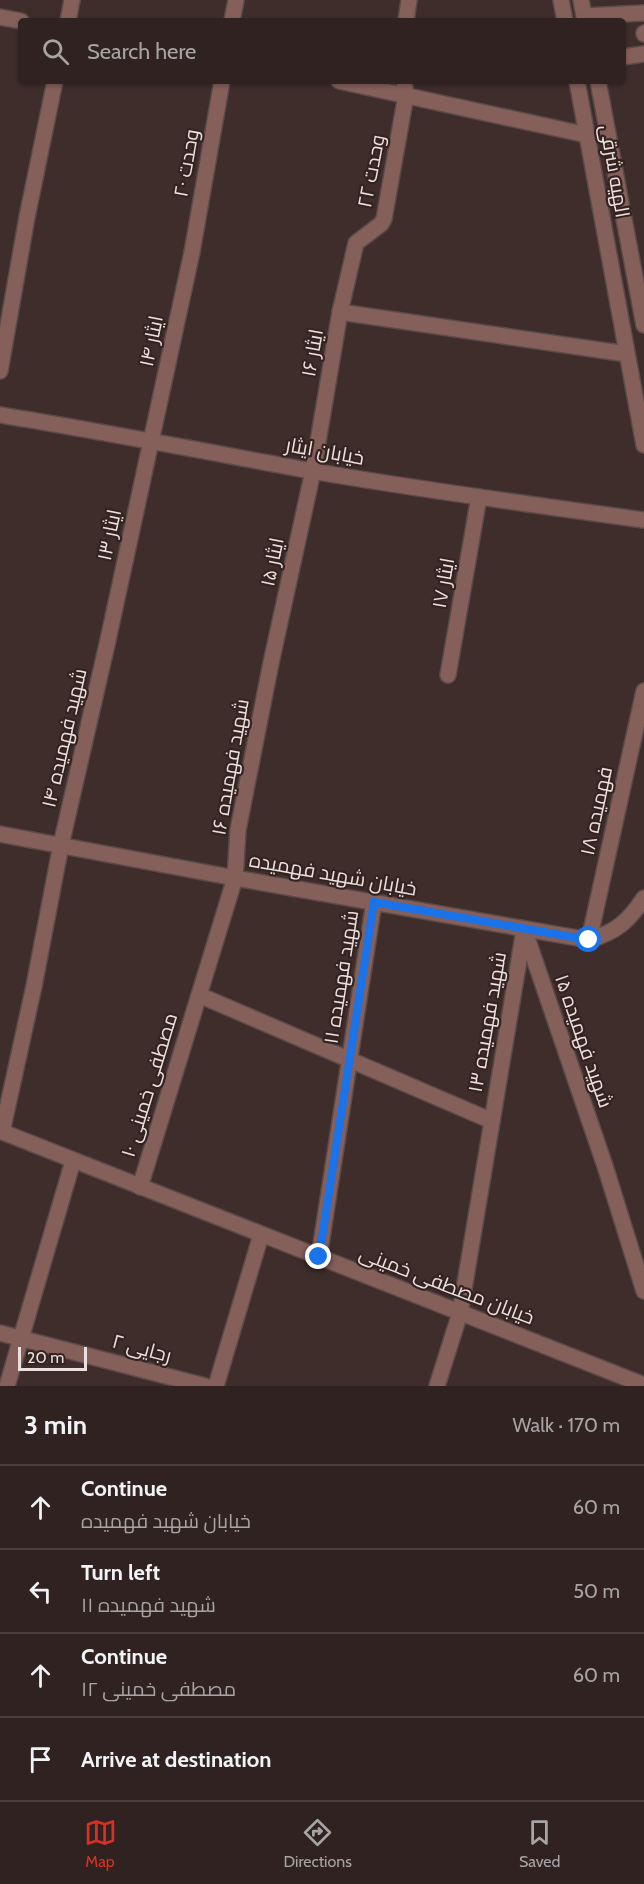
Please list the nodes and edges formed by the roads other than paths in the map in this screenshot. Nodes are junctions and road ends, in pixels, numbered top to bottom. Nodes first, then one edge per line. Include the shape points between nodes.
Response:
1 (72, 0) edge
2 (236, 0) edge
3 (409, 0) edge
4 (561, 0) edge
5 (581, 0) edge
6 (644, 13) edge
7 (0, 17) edge
8 (69, 18) edge
9 (233, 18) edge
10 (406, 18) edge
11 (564, 18) edge
12 (585, 18) edge
13 (595, 18) edge
14 (18, 20) edge
15 (644, 54) edge
16 (626, 57) edge
17 (55, 84) edge
18 (221, 84) edge
19 (367, 84) edge
20 (578, 84) edge
21 (599, 84) edge
22 (405, 88) edge
23 (588, 135) junction
24 (356, 243) joint
25 (192, 252) joint
26 (340, 312) junction
27 (644, 325) edge
28 (627, 354) junction
29 (0, 371) edge
30 (0, 415) edge
31 (152, 440) junction
32 (644, 445) edge
33 (313, 471) junction
34 (479, 497) junction
35 (644, 520) edge
36 (108, 640) joint
37 (271, 663) joint
38 (448, 675) dead end
39 (644, 690) edge
40 (0, 834) edge
41 (61, 845) junction
42 (235, 878) junction
43 (644, 898) edge
44 (374, 902) junction
45 (524, 930) junction
46 (589, 940) junction
47 (199, 995) junction
48 (349, 1059) junction
49 (492, 1121) junction
50 (1, 1131) edge
51 (74, 1161) junction
52 (140, 1187) junction
53 (261, 1235) junction
54 (319, 1257) junction
55 (644, 1291) edge
56 (460, 1312) junction
57 (0, 1333) edge
58 (21, 1338) junction
59 (644, 1384) edge
60 (7, 1386) edge
61 (205, 1386) edge
62 (216, 1386) edge
63 (437, 1386) edge

1 - 8 street
2 - 9 street
3 - 10 street
4 - 11 street
5 - 12 street
6 - 13 street
7 - 14 street
15 - 16 street
17 - 29 street
18 - 25 street, وحدت ۲۰
19 - 22 street
20 - 23 street, الهیه شرقی
21 - 27 street, الهیه شرقی
22 - 23 street
22 - 24 street, وحدت ۲۲ via 384,219
23 - 28 street, الهیه شرقی
24 - 26 street, ایثار ۱۶
25 - 31 street, ایثار ۱۴
26 - 28 street
26 - 33 street, ایثار ۱۶
28 - 32 street, الهیه شرقی
30 - 31 street, خیابان ایثار
31 - 33 street, خیابان ایثار
31 - 36 street, ایثار ۱۳
33 - 34 street, خیابان ایثار
33 - 37 street, ایثار ۱۵
34 - 35 street, خیابان ایثار
34 - 38 street, ایثار ۱۷
36 - 41 street, شهید فهمیده ۱۴
37 - 42 street, شهید فهمیده ۱۶ via 238,831
39 - 46 street, فهمیده ۱۸
40 - 41 street, خیابان شهید فهمیده
41 - 42 street, خیابان شهید فهمیده
41 - 50 street, شهید فهمیده ۱۴
42 - 44 street, خیابان شهید فهمیده
42 - 47 street, شهید فهمیده ۱۶
43 - 46 street via 630,918 608,935
44 - 45 street, خیابان شهید فهمیده
44 - 48 street, شهید فهمیده ۱۱
45 - 46 street, خیابان شهید فهمیده
45 - 49 street, شهید فهمیده ۱۳
45 - 55 street, شهید فهمیده ۱۵
47 - 48 street
47 - 52 street, مصطفی خمینی ۱۰
48 - 49 street
48 - 54 street, شهید فهمیده ۱۱
49 - 56 street, شهید فهمیده ۱۳
50 - 51 street, خیابان مصطفی خمینی
51 - 52 street, خیابان مصطفی خمینی
51 - 58 street
52 - 53 street, خیابان مصطفی خمینی
53 - 54 street, خیابان مصطفی خمینی
53 - 62 street
54 - 56 street, خیابان مصطفی خمینی
56 - 59 street, خیابان مصطفی خمینی
56 - 63 street, شهید فهمیده ۱۳
57 - 58 street, رجایی ۲
58 - 60 street
58 - 61 street, رجایی ۲

